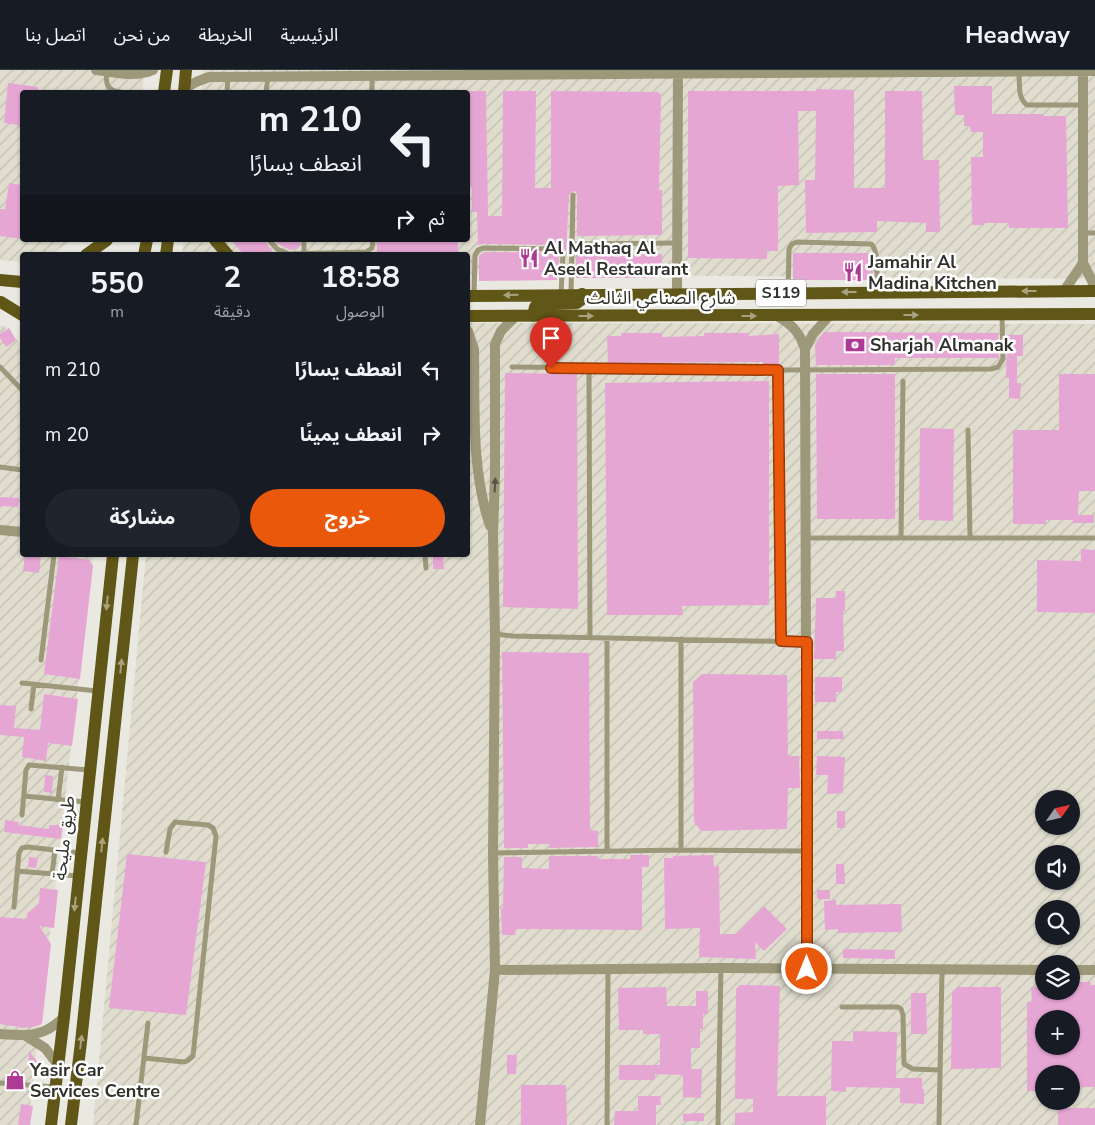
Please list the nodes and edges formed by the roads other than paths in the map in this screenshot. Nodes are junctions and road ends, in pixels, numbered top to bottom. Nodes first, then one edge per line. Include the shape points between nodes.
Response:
1 (96, 70) edge
2 (153, 70) edge
3 (166, 70) edge
4 (186, 70) edge
5 (200, 70) edge
6 (107, 71) junction
7 (773, 71) edge
8 (932, 71) edge
9 (1019, 71) junction
10 (1083, 71) junction
11 (1095, 71) edge
12 (410, 74) edge
13 (678, 74) junction
14 (228, 77) junction
15 (268, 77) junction
16 (372, 77) junction
17 (209, 78) junction
18 (112, 90) edge
19 (164, 90) edge
20 (184, 90) edge
21 (185, 90) edge
22 (227, 90) edge
23 (266, 90) edge
24 (372, 90) edge
25 (1083, 105) junction
26 (573, 195) dead end
27 (1083, 233) junction
28 (1095, 233) edge
29 (104, 242) edge
30 (217, 242) edge
31 (272, 242) edge
32 (373, 242) edge
33 (677, 243) junction
34 (572, 244) junction
35 (90, 252) edge
36 (225, 252) edge
37 (281, 252) edge
38 (366, 252) edge
39 (1083, 263) junction
40 (0, 280) edge
41 (20, 282) edge
42 (1095, 287) edge
43 (1064, 291) junction
44 (1095, 291) edge
45 (877, 292) junction
46 (677, 293) junction
47 (788, 293) junction
48 (571, 294) junction
49 (471, 296) edge
50 (1, 302) edge
51 (20, 304) edge
52 (20, 314) edge
53 (1002, 314) junction
54 (1095, 314) edge
55 (830, 315) junction
56 (470, 316) edge
57 (516, 316) junction
58 (532, 316) junction
59 (777, 316) junction
60 (470, 336) edge
61 (805, 349) junction
62 (0, 367) edge
63 (512, 367) dead end
64 (589, 368) junction
65 (778, 370) junction
66 (805, 370) junction
67 (903, 381) dead end
68 (20, 388) edge
69 (471, 417) edge
70 (968, 430) dead end
71 (0, 467) edge
72 (20, 470) edge
73 (0, 530) edge
74 (20, 532) edge
75 (493, 534) junction
76 (806, 538) junction
77 (901, 538) junction
78 (970, 538) junction
79 (1095, 538) edge
80 (54, 557) edge
81 (133, 557) edge
82 (425, 557) edge
83 (112, 561) edge
84 (426, 568) dead end
85 (495, 634) junction
86 (590, 637) junction
87 (607, 638) junction
88 (681, 639) junction
89 (781, 641) junction
90 (807, 642) junction
91 (41, 660) dead end
92 (22, 683) dead end
93 (34, 684) junction
94 (98, 686) junction
95 (118, 700) junction
96 (31, 709) dead end
97 (62, 768) junction
98 (89, 770) junction
99 (24, 796) junction
100 (58, 800) junction
101 (86, 802) junction
102 (22, 815) dead end
103 (55, 850) junction
104 (681, 850) junction
105 (608, 851) junction
106 (807, 851) junction
107 (166, 852) dead end
108 (80, 853) junction
109 (493, 853) junction
110 (17, 871) junction
111 (52, 874) junction
112 (78, 876) junction
113 (14, 907) dead end
114 (721, 968) junction
115 (807, 969) junction
116 (495, 970) junction
117 (608, 970) junction
118 (1035, 970) edge
119 (1080, 970) edge
120 (1095, 970) edge
121 (942, 971) junction
122 (842, 1007) dead end
123 (64, 1017) junction
124 (148, 1023) dead end
125 (0, 1034) edge
126 (26, 1036) junction
127 (144, 1058) junction
128 (58, 1065) junction
129 (940, 1070) junction
130 (0, 1083) edge
131 (56, 1087) junction
132 (51, 1125) edge
133 (71, 1125) edge
134 (136, 1125) edge
135 (480, 1125) edge
136 (607, 1125) edge
137 (718, 1125) edge
138 (939, 1125) edge

1 - 6 street
2 - 6 street via 144,74
3 - 19 main road
4 - 20 main road
5 - 17 street
6 - 18 lane via 106,82
7 - 8 street
7 - 13 street
8 - 9 street
9 - 10 street
9 - 25 lane via 1020,96 1027,105
10 - 11 street
10 - 25 street
12 - 13 street
12 - 16 street
13 - 33 street
14 - 15 street
14 - 17 street
14 - 22 lane
15 - 16 street
15 - 23 lane
16 - 24 lane
17 - 21 street
25 - 27 street
26 - 34 lane
27 - 28 lane
27 - 39 street
29 - 35 main road
30 - 36 main road
31 - 37 lane
32 - 38 lane via 372,248
33 - 34 lane
33 - 46 street
34 - 48 lane
39 - 42 street
39 - 43 street
40 - 41 main road
43 - 44 main road, شارع الصناعي الثالث / S119
43 -> 45 main road, شارع الصناعي الثالث / S119
45 -> 47 main road, شارع الصناعي الثالث / S119
45 - 47 lane via 876,253 871,244 797,242 790,249
46 - 47 main road, شارع الصناعي الثالث / S119
46 - 48 main road, شارع الصناعي الثالث / S119
48 -> 49 main road, شارع الصناعي الثالث / S119
48 - 49 lane via 563,255 558,249 483,248 475,255
48 - 58 main road via 580,300 576,303 539,304
50 - 51 main road
50 - 52 main road
53 - 54 main road, شارع الصناعي الثالث / S119
55 -> 53 main road, شارع الصناعي الثالث / S119
53 - 66 lane via 1003,359 995,368
55 - 59 main road, شارع الصناعي الثالث / S119
55 - 61 street
56 - 57 main road, شارع الصناعي الثالث / S119
57 - 58 main road, شارع الصناعي الثالث / S119
75 -> 57 street via 495,344 501,331
58 -> 59 main road, شارع الصناعي الثالث / S119
59 - 61 street via 792,326
60 - 69 street via 474,349
61 - 66 street
62 - 68 lane
63 - 64 lane
64 - 65 lane
64 - 86 lane
65 - 66 lane
65 - 89 lane
66 - 76 street
67 - 77 lane
69 - 75 street via 483,505
70 - 78 lane
71 - 72 lane
73 - 74 street
75 - 85 street
76 - 77 lane
76 - 90 street
77 - 78 lane
78 - 79 lane
80 - 91 lane
95 -> 81 main road
82 - 84 lane
83 -> 94 main road, طريق مليحة
85 - 86 lane
85 - 109 street
86 - 87 lane
87 - 88 lane
87 - 105 lane
88 - 89 lane
88 - 104 lane
89 - 90 lane
90 - 106 street
92 - 93 lane
93 - 94 lane
93 - 96 lane
94 - 95 main road via 109,686
94 - 98 main road, طريق مليحة
133 -> 95 main road
97 - 98 lane
97 - 99 lane via 29,765
97 - 100 lane
98 - 101 main road, طريق مليحة
99 - 100 lane
99 - 102 lane
100 - 101 lane
101 - 108 main road, طريق مليحة
103 - 108 lane
103 - 110 lane via 22,848
103 - 111 lane
104 - 105 lane
104 - 106 lane
105 - 109 lane
106 - 115 street
107 - 127 lane via 171,826 175,822 208,825 215,830 193,1056 184,1062
108 - 112 main road, طريق مليحة
109 - 116 street
110 - 111 lane
110 - 113 lane
111 - 112 lane
112 -> 123 main road, طريق مليحة
114 - 115 street
114 - 117 street
114 - 137 lane
115 - 121 street
116 - 117 street
116 - 135 street
117 - 136 lane
118 - 121 street
119 - 120 street
121 - 129 lane
122 - 129 lane via 898,1007 904,1015 904,1064 913,1069
123 - 126 street via 47,1031
123 - 128 main road, طريق مليحة
124 - 127 lane
125 - 126 street
126 - 128 street via 45,1048
127 - 134 lane
128 - 131 main road, طريق مليحة
129 - 138 lane
130 - 131 lane
131 - 132 main road, طريق مليحة

